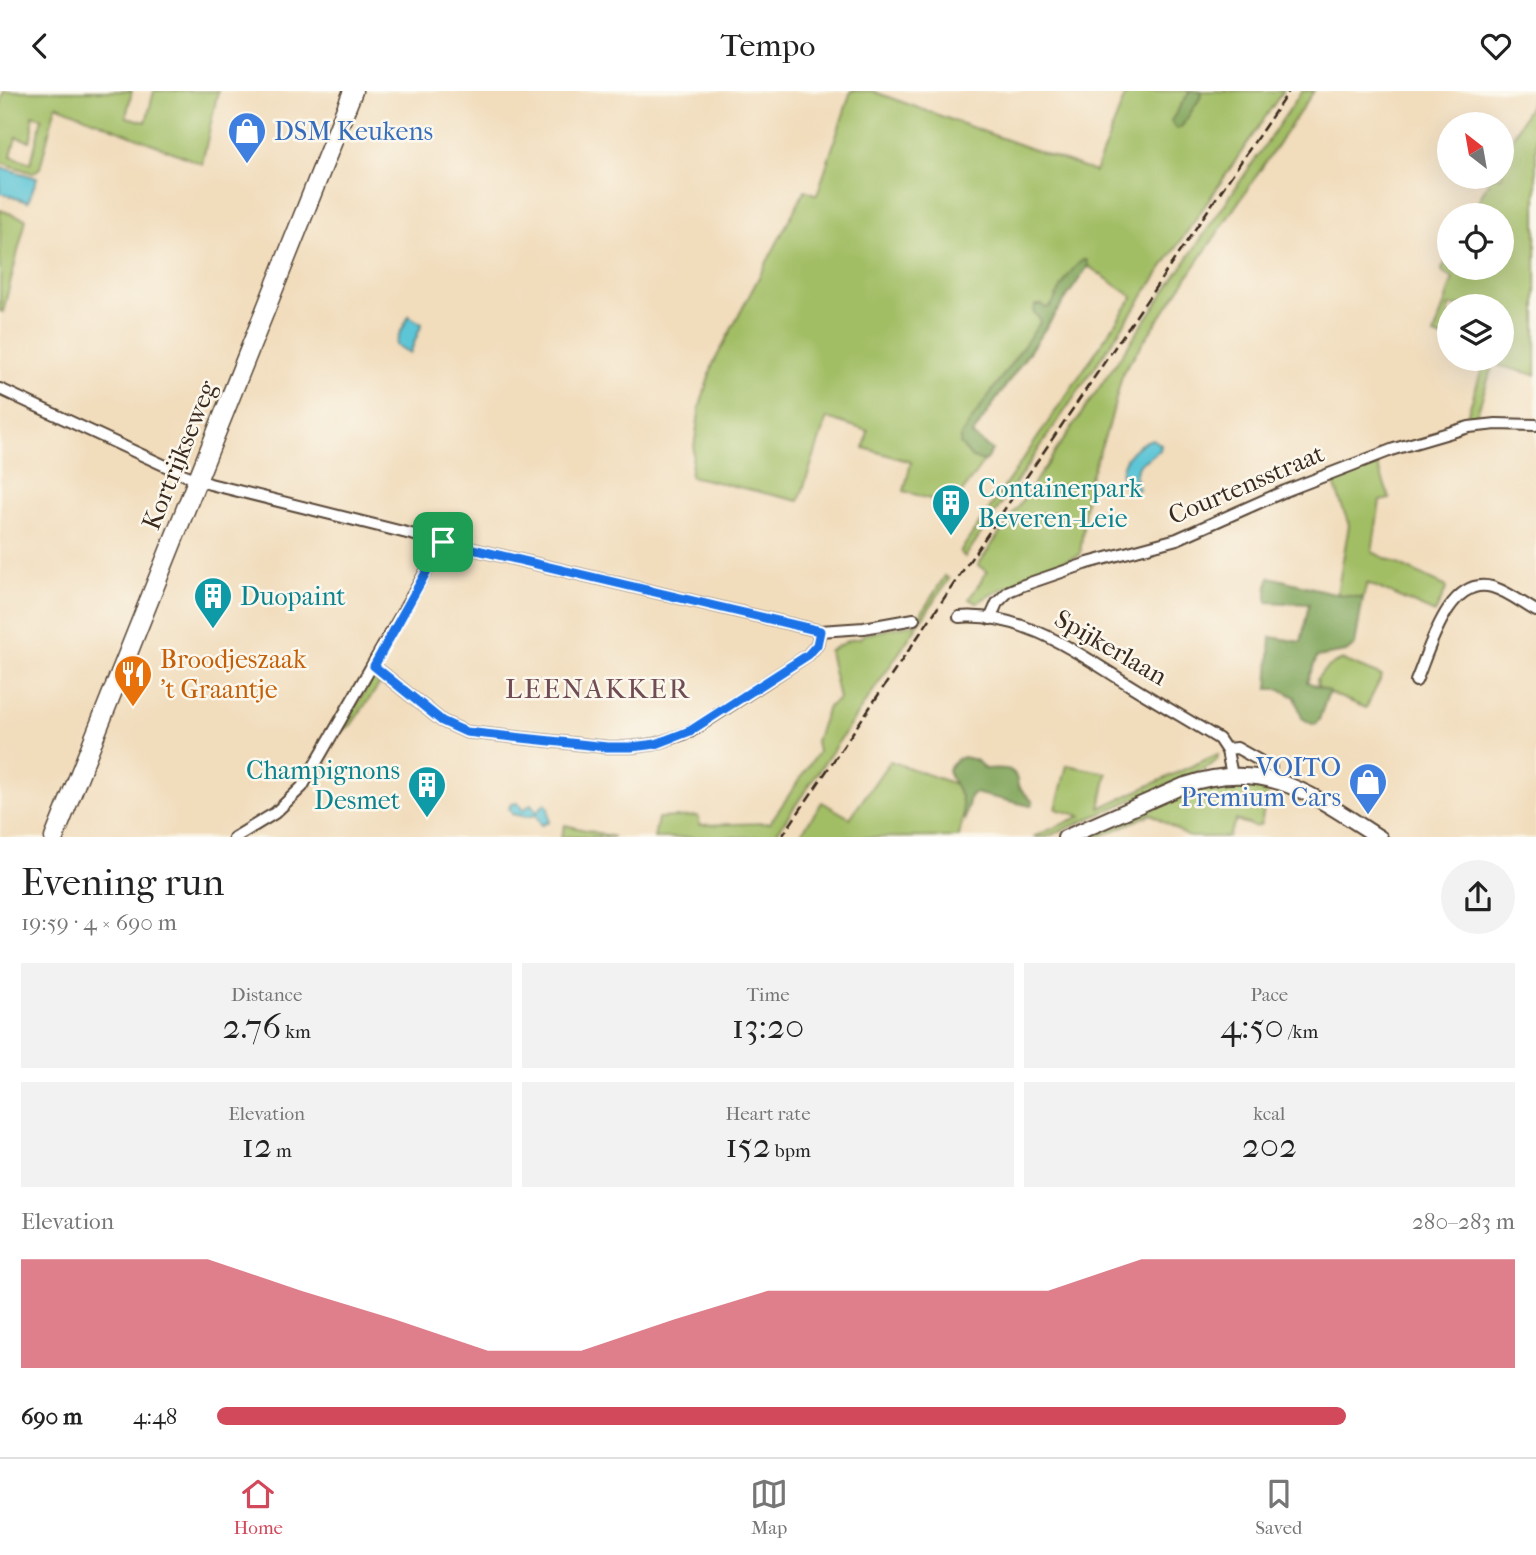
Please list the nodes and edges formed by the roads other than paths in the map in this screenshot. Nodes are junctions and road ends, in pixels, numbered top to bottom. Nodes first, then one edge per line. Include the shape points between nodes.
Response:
1 (353, 91) edge
2 (0, 389) edge
3 (1536, 425) edge
4 (197, 480) junction
5 (443, 542) junction
6 (1536, 611) edge
7 (959, 617) dead end
8 (914, 619) dead end
9 (990, 619) junction
10 (820, 631) junction
11 (374, 666) junction
12 (1416, 681) dead end
13 (1226, 749) junction
14 (1271, 767) dead end
15 (1233, 775) junction
16 (54, 837) edge
17 (236, 837) edge
18 (1067, 837) edge
19 (1378, 837) edge

1 - 4 main road, Kortrijkseweg
2 - 4 street
3 - 9 street, Courtensstraat via 1469,427 1394,449 1177,539 1021,586 1001,598
4 - 5 street
4 - 16 main road, Kortrijkseweg
5 - 10 street
5 - 11 street
6 - 12 street via 1493,587 1477,586 1463,592 1448,607
7 - 9 street, Spijkerlaan
8 - 10 street
9 - 13 street, Spijkerlaan via 1022,626 1066,646 1213,736
10 - 11 street via 817,645 808,655 701,726 667,741 631,747 466,732 442,721
11 - 17 street via 297,795
13 - 14 street, Spijkerlaan via 1237,748
13 - 15 street
15 - 18 street via 1185,785
15 - 19 street via 1265,777 1297,787

